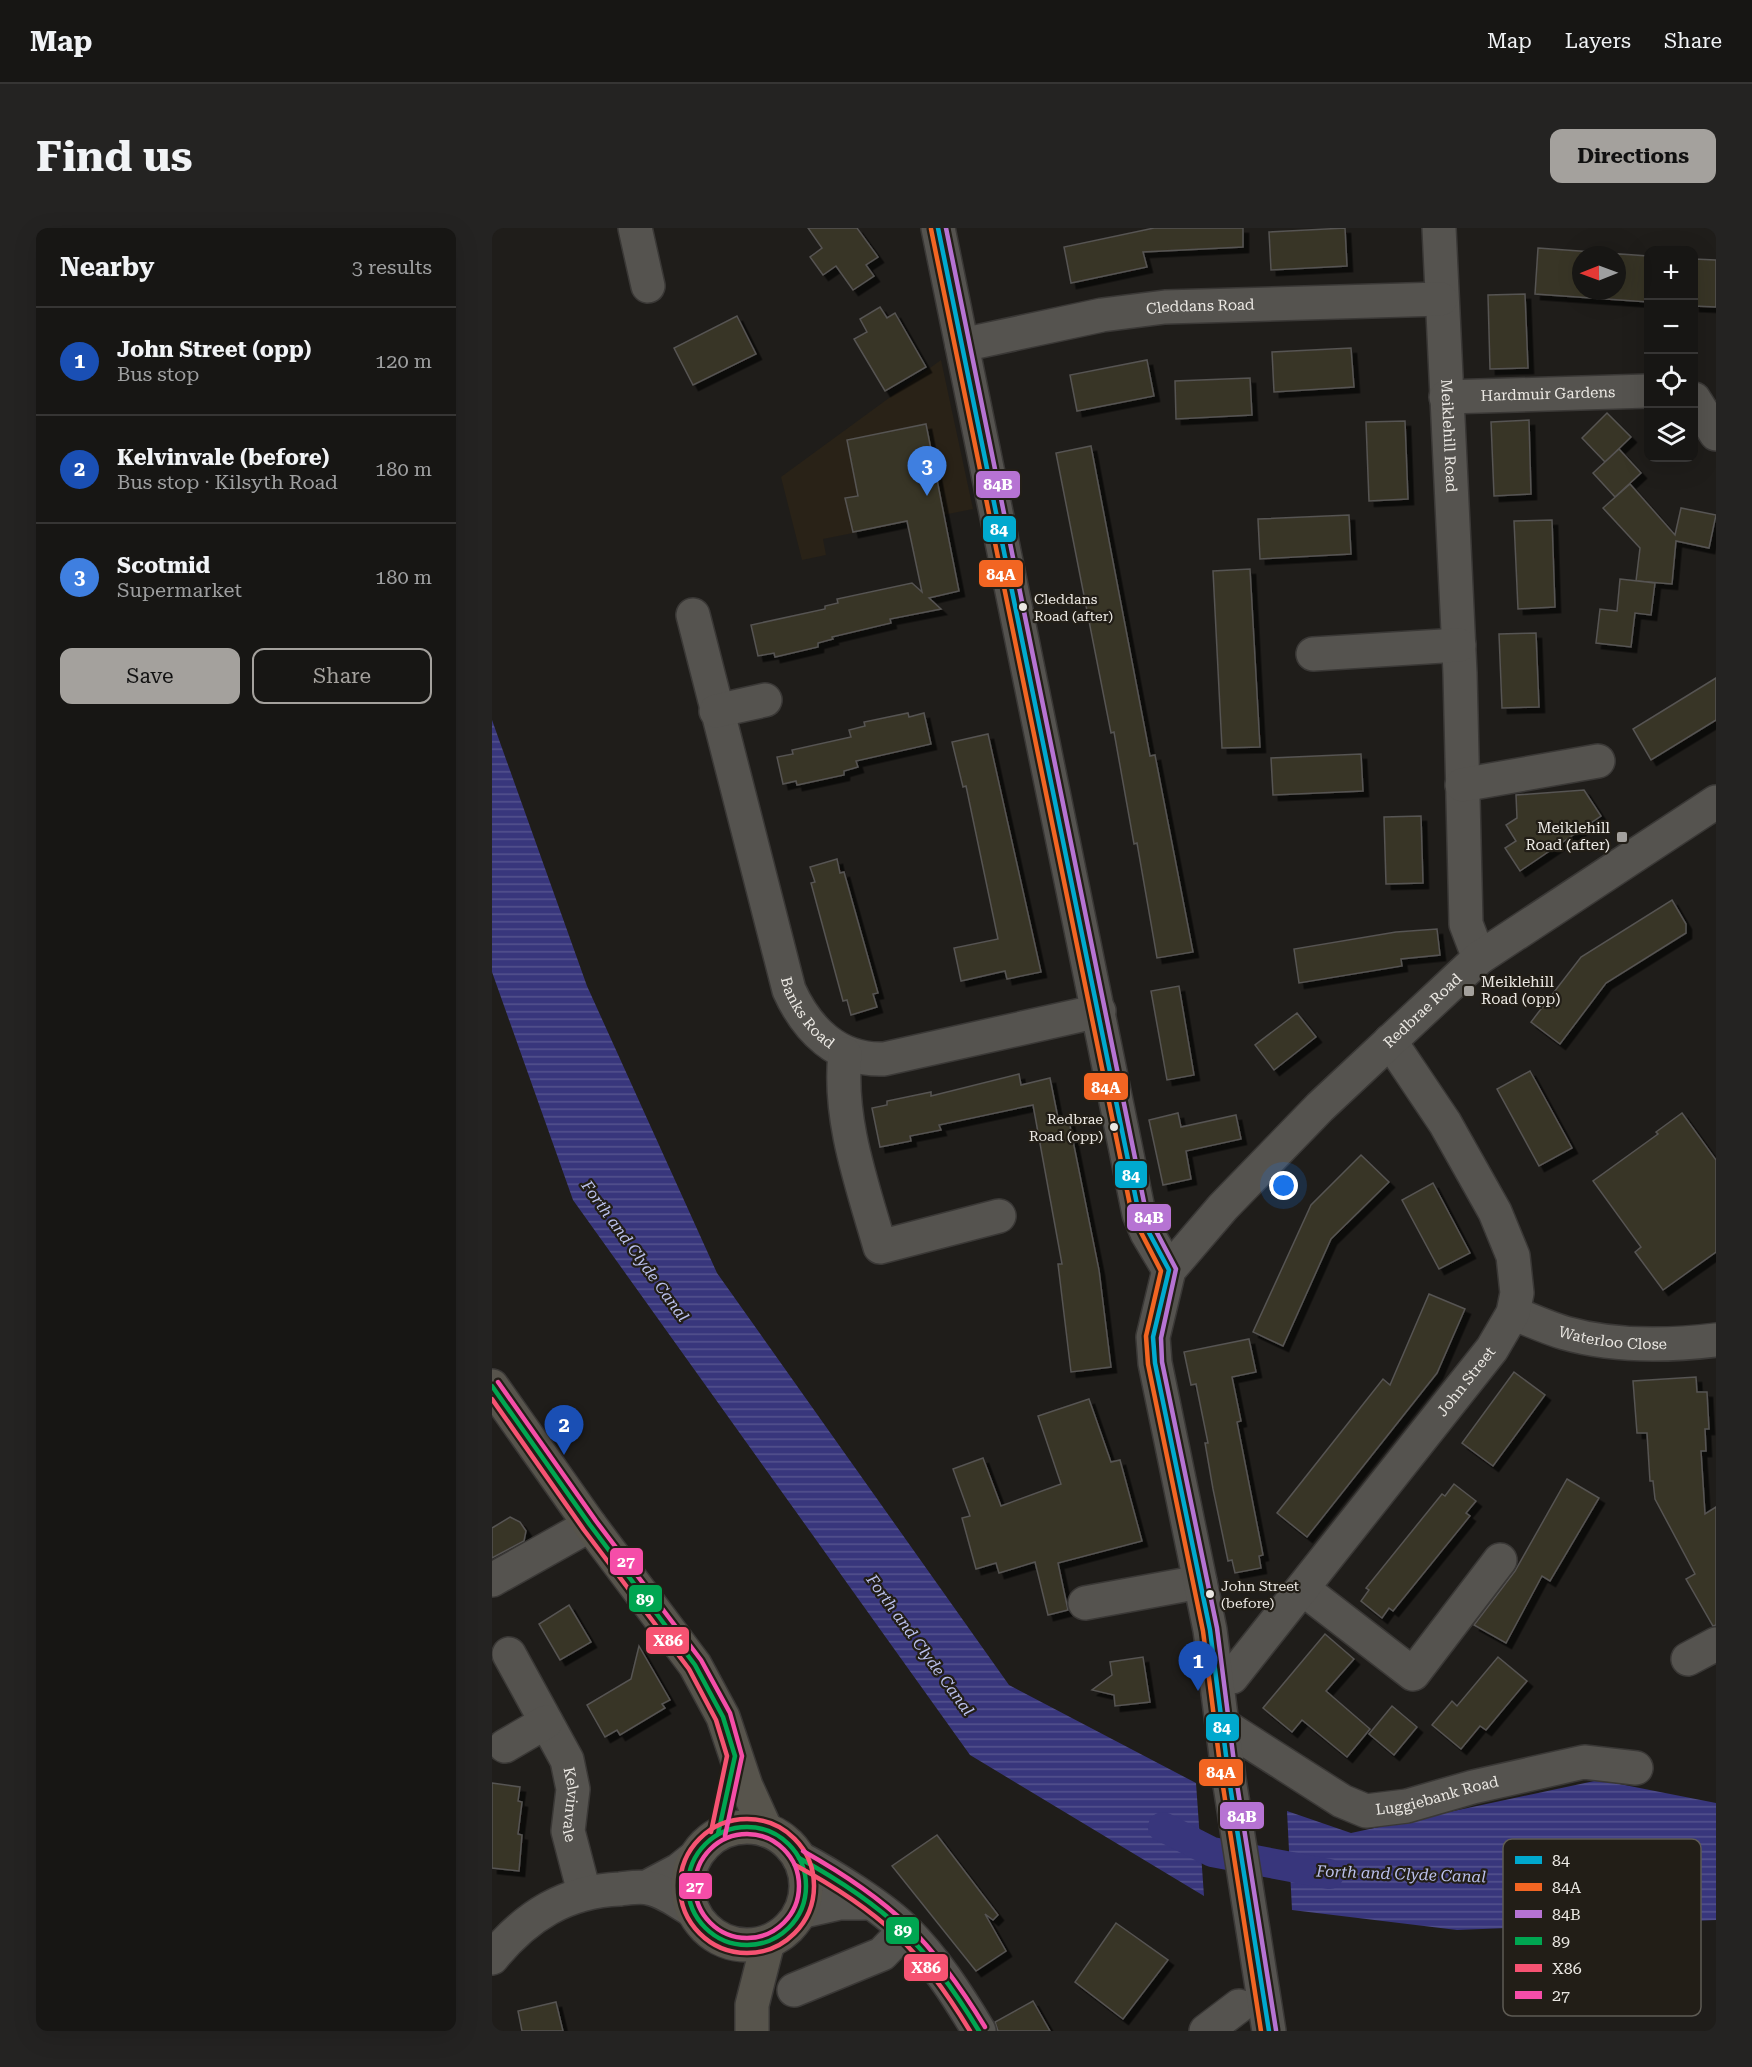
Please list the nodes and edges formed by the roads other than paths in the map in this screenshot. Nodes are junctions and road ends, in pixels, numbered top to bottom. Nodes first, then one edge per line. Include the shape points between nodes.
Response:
1 (635, 228) edge
2 (938, 228) edge
3 (1439, 228) edge
4 (648, 286) dead end
5 (1442, 299) junction
6 (962, 345) junction
7 (1644, 391) edge
8 (1446, 397) junction
9 (1698, 405) edge
10 (1716, 434) edge
11 (693, 615) dead end
12 (1459, 645) junction
13 (1314, 654) dead end
14 (765, 700) dead end
15 (716, 711) junction
16 (1598, 761) dead end
17 (1462, 785) junction
18 (1716, 802) edge
19 (1479, 958) junction
20 (1099, 1011) junction
21 (1390, 1041) junction
22 (845, 1054) junction
23 (999, 1216) dead end
24 (1169, 1270) junction
25 (1514, 1313) junction
26 (1716, 1340) edge
27 (492, 1386) edge
28 (590, 1525) junction
29 (1500, 1560) dead end
30 (492, 1580) edge
31 (1200, 1582) junction
32 (1303, 1589) junction
33 (1085, 1603) dead end
34 (1716, 1644) edge
35 (509, 1654) dead end
36 (1688, 1659) dead end
37 (1217, 1679) junction
38 (546, 1722) junction
39 (1222, 1725) junction
40 (505, 1746) dead end
41 (735, 1756) junction
42 (1636, 1768) dead end
43 (766, 1830) junction
44 (718, 1834) junction
45 (694, 1858) junction
46 (799, 1858) junction
47 (647, 1887) junction
48 (584, 1892) junction
49 (868, 1903) junction
50 (693, 1911) junction
51 (800, 1912) junction
52 (905, 1930) junction
53 (726, 1942) junction
54 (768, 1942) junction
55 (492, 1958) edge
56 (794, 1990) dead end
57 (1239, 2006) dead end
58 (752, 2018) edge
59 (979, 2031) edge
60 (1206, 2031) edge
61 (1269, 2031) edge

1 - 4 street
2 - 6 street
3 - 5 street, Meiklehill Road
5 - 6 street, Cleddans Road via 1165,307 1102,315
5 - 8 street, Meiklehill Road
6 - 20 street
7 - 8 street, Hardmuir Gardens
8 - 12 street, Meiklehill Road
9 - 10 street
11 - 15 street, Banks Road
12 - 13 street
12 - 17 street, Meiklehill Road
14 - 15 street
15 - 22 street, Banks Road via 789,990 804,1018
16 - 17 street
17 - 19 street, Meiklehill Road via 1466,924
18 - 19 street, Redbrae Road
19 - 21 street, Redbrae Road
20 - 22 street, Banks Road via 884,1059
20 - 24 street via 1139,1214
21 - 24 street, Redbrae Road via 1244,1185
21 - 25 street, John Street via 1445,1123 1506,1234 1517,1275
22 - 23 street via 842,1083 846,1116 880,1246
24 - 31 street via 1155,1328 1155,1364
25 - 26 street, Waterloo Close via 1565,1333 1612,1342
25 - 32 street, John Street via 1492,1349
27 - 28 main road
28 - 30 street
28 - 41 main road via 694,1665 723,1717
29 - 32 street via 1413,1674
31 - 33 street
31 - 37 street
32 - 37 street, John Street via 1232,1677
34 - 36 street
35 - 38 street, Kelvinvale
37 - 39 street
38 - 40 street
38 - 48 street, Kelvinvale via 572,1774 568,1831
39 - 42 street, Luggiebank Road via 1366,1812 1407,1806 1584,1762
39 - 61 street
41 - 43 main road
41 - 44 main road
43 - 44 main road via 733,1828
43 - 46 main road via 779,1836
44 - 45 main road
45 - 47 street
45 - 50 main road via 687,1893
46 - 49 street
46 - 51 main road via 806,1885
47 - 48 street
47 - 50 street
48 - 55 street via 556,1902 531,1919
49 - 51 street via 840,1903
49 - 52 street
50 - 53 main road via 712,1935
51 - 54 main road via 781,1935
52 - 56 street via 882,1954
52 - 59 street via 950,1984
53 - 54 main road via 754,1946
53 - 58 main road
54 - 58 main road
57 - 60 street

